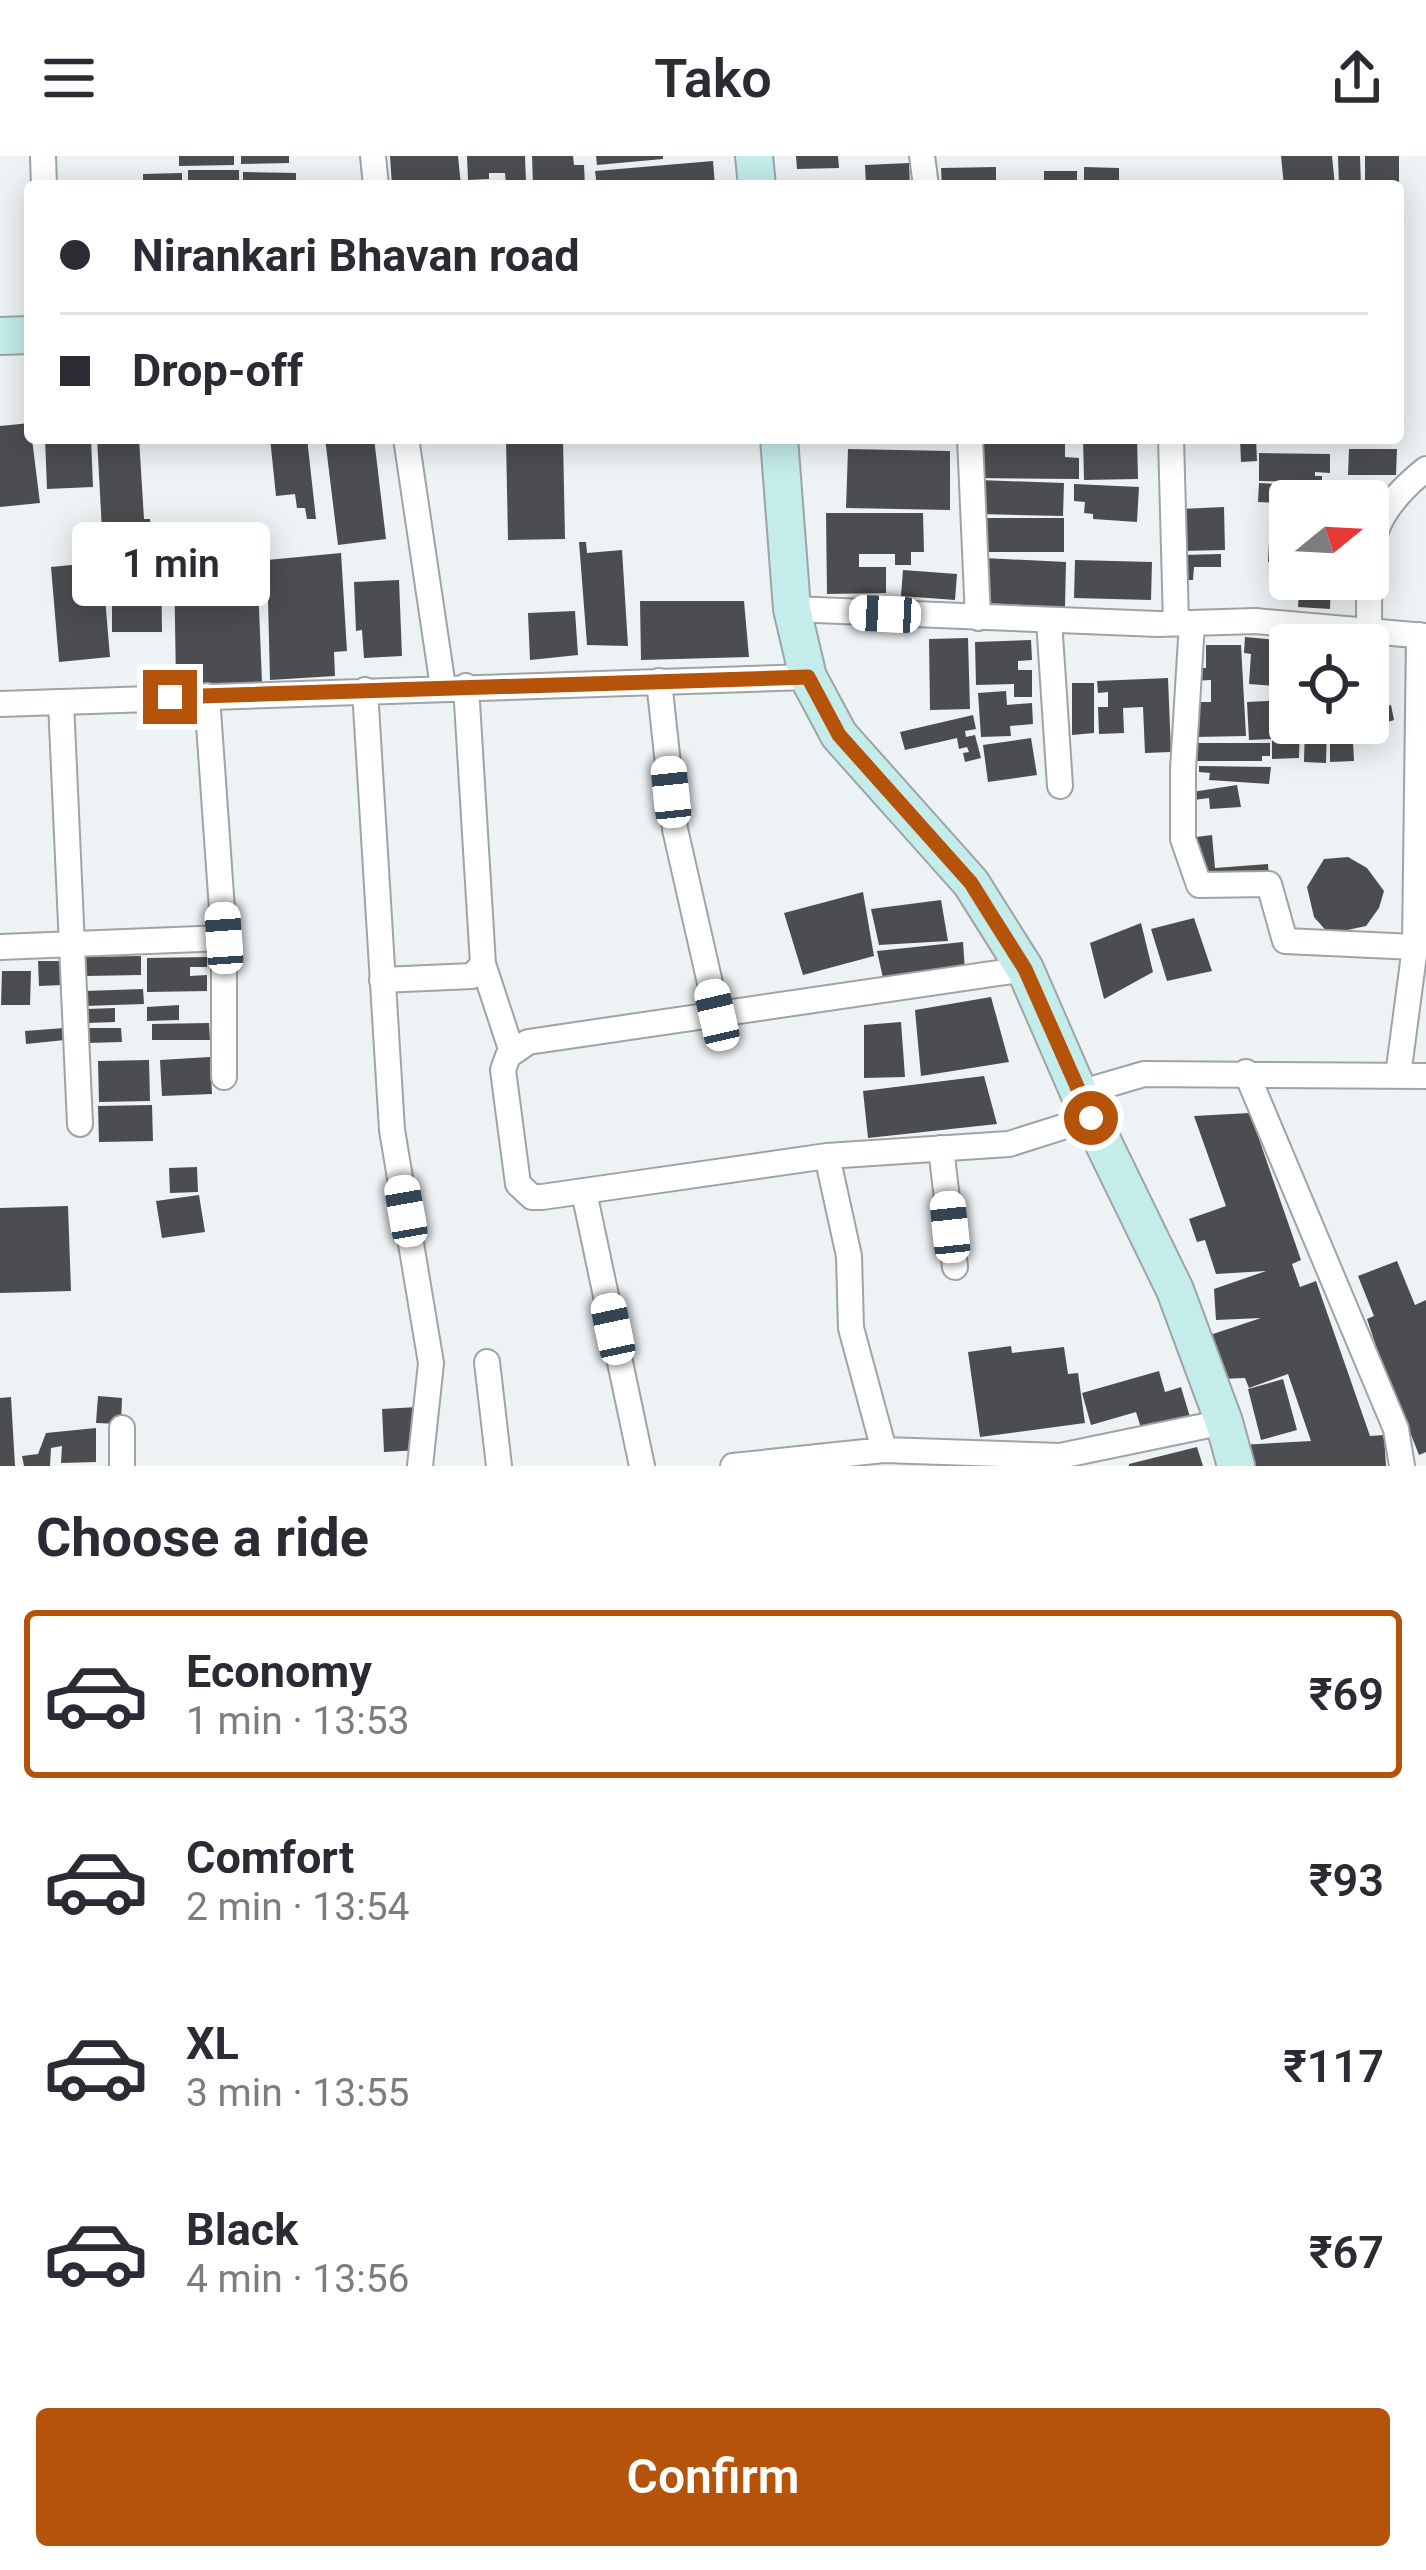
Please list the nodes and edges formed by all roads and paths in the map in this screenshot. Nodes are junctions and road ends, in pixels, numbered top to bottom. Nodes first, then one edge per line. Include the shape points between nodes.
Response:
1 (407, 444) edge
2 (778, 444) edge
3 (970, 444) edge
4 (1171, 444) edge
5 (1426, 469) edge
6 (792, 609) junction
7 (979, 618) junction
8 (1049, 620) junction
9 (1184, 623) junction
10 (1298, 624) edge
11 (1369, 624) edge
12 (1389, 632) edge
13 (1423, 636) edge
14 (808, 677) junction
15 (659, 681) junction
16 (454, 686) junction
17 (364, 690) junction
18 (207, 696) junction
19 (61, 702) junction
20 (0, 704) edge
21 (1060, 787) dead end
22 (1418, 935) edge
23 (224, 938) junction
24 (71, 944) junction
25 (0, 947) edge
26 (483, 964) junction
27 (1025, 969) junction
28 (382, 980) junction
29 (717, 1015) junction
30 (512, 1052) junction
31 (1246, 1072) junction
32 (1398, 1076) junction
33 (1426, 1076) edge
34 (224, 1077) dead end
35 (1085, 1105) junction
36 (80, 1124) dead end
37 (941, 1148) junction
38 (827, 1156) junction
39 (584, 1192) junction
40 (955, 1267) dead end
41 (487, 1362) dead end
42 (1224, 1422) junction
43 (122, 1428) dead end
44 (884, 1450) junction
45 (1426, 1461) edge
46 (122, 1466) edge
47 (420, 1466) edge
48 (499, 1466) edge
49 (642, 1466) edge
50 (733, 1466) edge
51 (1236, 1466) edge
52 (1403, 1466) edge

1 - 16 street
2 - 6 street
3 - 7 street
4 - 9 street
5 - 11 street via 1394,495 1371,541
6 - 7 street
6 - 14 street
7 - 8 street
8 - 9 street
8 - 21 street
9 - 10 street
9 - 22 street via 1183,839 1199,885 1269,884 1285,940
12 - 13 street
13 - 22 street
14 - 15 street
14 - 27 street via 839,735 971,883
15 - 16 street
15 - 29 street via 675,830
16 - 17 street
16 - 26 street
17 - 18 street
17 - 28 street
18 - 19 street
18 - 23 street
19 - 20 street
19 - 24 street
22 - 32 street
23 - 24 street
23 - 34 street
24 - 25 street
24 - 36 street
26 - 28 street via 472,976
26 - 30 street
27 - 29 street
27 - 35 street
28 - 47 street via 392,1130 431,1363
29 - 30 street via 528,1042
30 - 39 street via 503,1070 518,1184 532,1197
31 - 32 street
31 - 35 street via 1144,1074
31 - 52 street via 1396,1429
32 - 33 street
35 - 37 street via 1010,1144
35 - 42 street via 1175,1290
37 - 38 street
37 - 40 street
38 - 39 street
38 - 44 street via 849,1256 851,1328
39 - 49 street
41 - 48 street
42 - 44 street via 1060,1456
42 - 51 street
43 - 46 street
44 - 50 street
45 - 52 street

